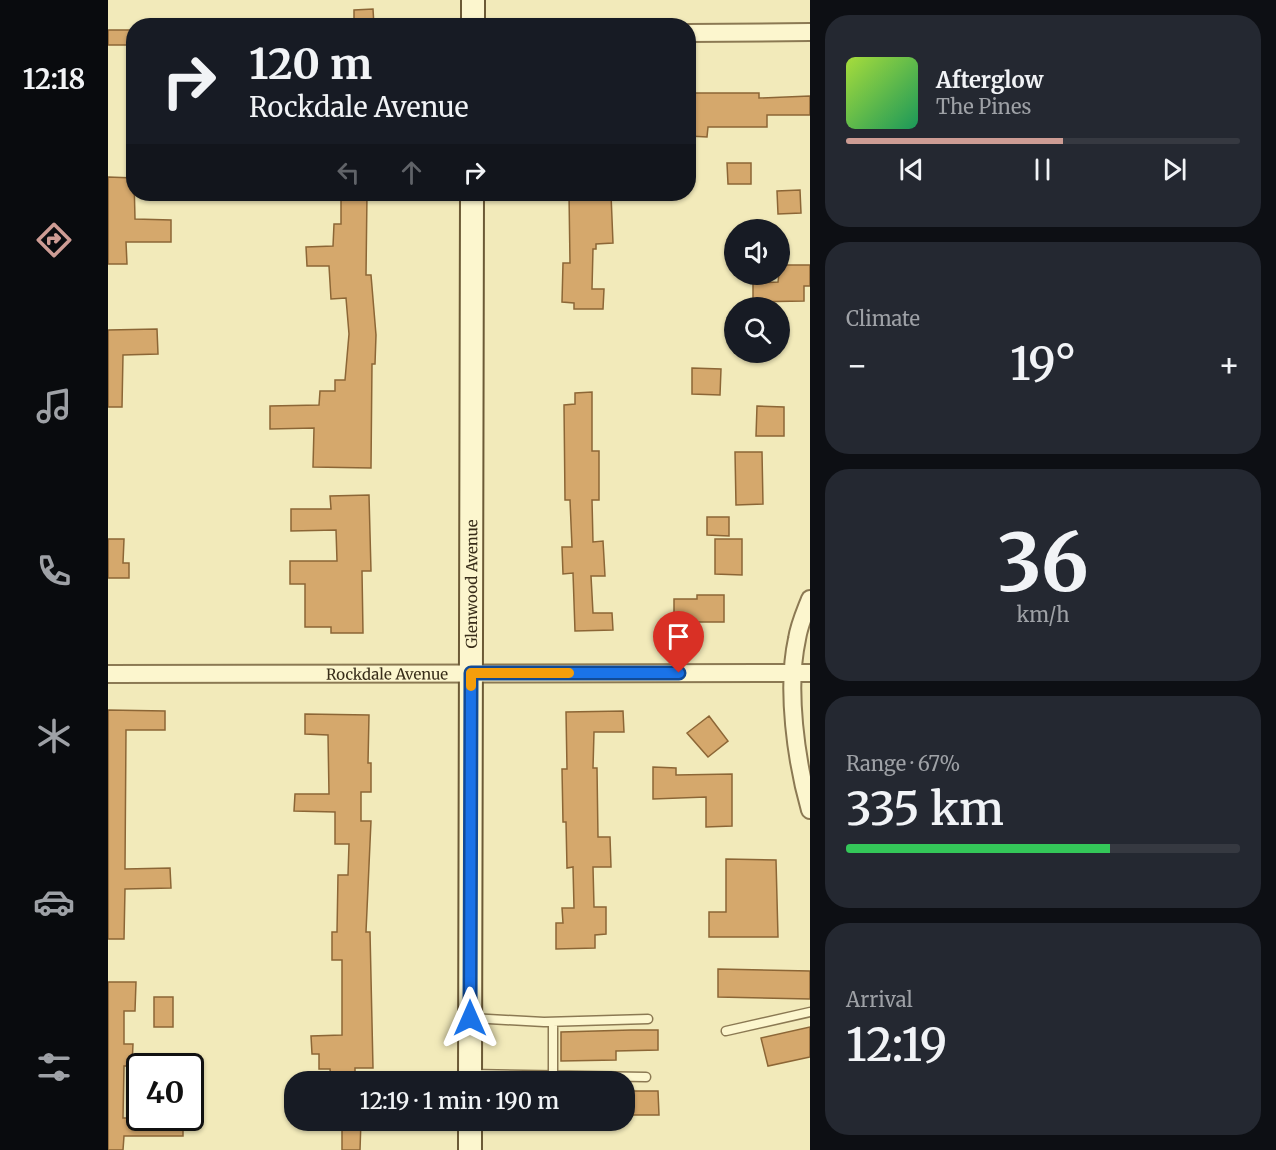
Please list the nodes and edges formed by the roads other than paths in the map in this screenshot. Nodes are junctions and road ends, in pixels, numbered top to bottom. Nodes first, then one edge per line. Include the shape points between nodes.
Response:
1 (473, 0) edge
2 (473, 18) edge
3 (810, 32) edge
4 (696, 33) edge
5 (472, 201) edge
6 (810, 599) edge
7 (471, 673) junction
8 (802, 673) edge
9 (108, 674) edge
10 (810, 810) edge
11 (810, 1012) edge
12 (470, 1018) junction
13 (648, 1019) dead end
14 (553, 1022) junction
15 (726, 1031) dead end
16 (470, 1071) edge
17 (553, 1071) edge
18 (635, 1077) edge
19 (646, 1077) dead end
20 (470, 1131) edge
21 (470, 1150) edge

1 - 2 street
3 - 4 street
5 - 7 street, Glenwood Avenue
6 - 8 street via 797,635
7 - 8 street, Rockdale Avenue
7 - 9 street, Rockdale Avenue
7 - 12 street, Glenwood Avenue
8 - 10 street via 796,747
11 - 15 lane
12 - 14 lane
12 - 16 street, Glenwood Avenue
13 - 14 lane
14 - 17 lane
18 - 19 lane
20 - 21 street

